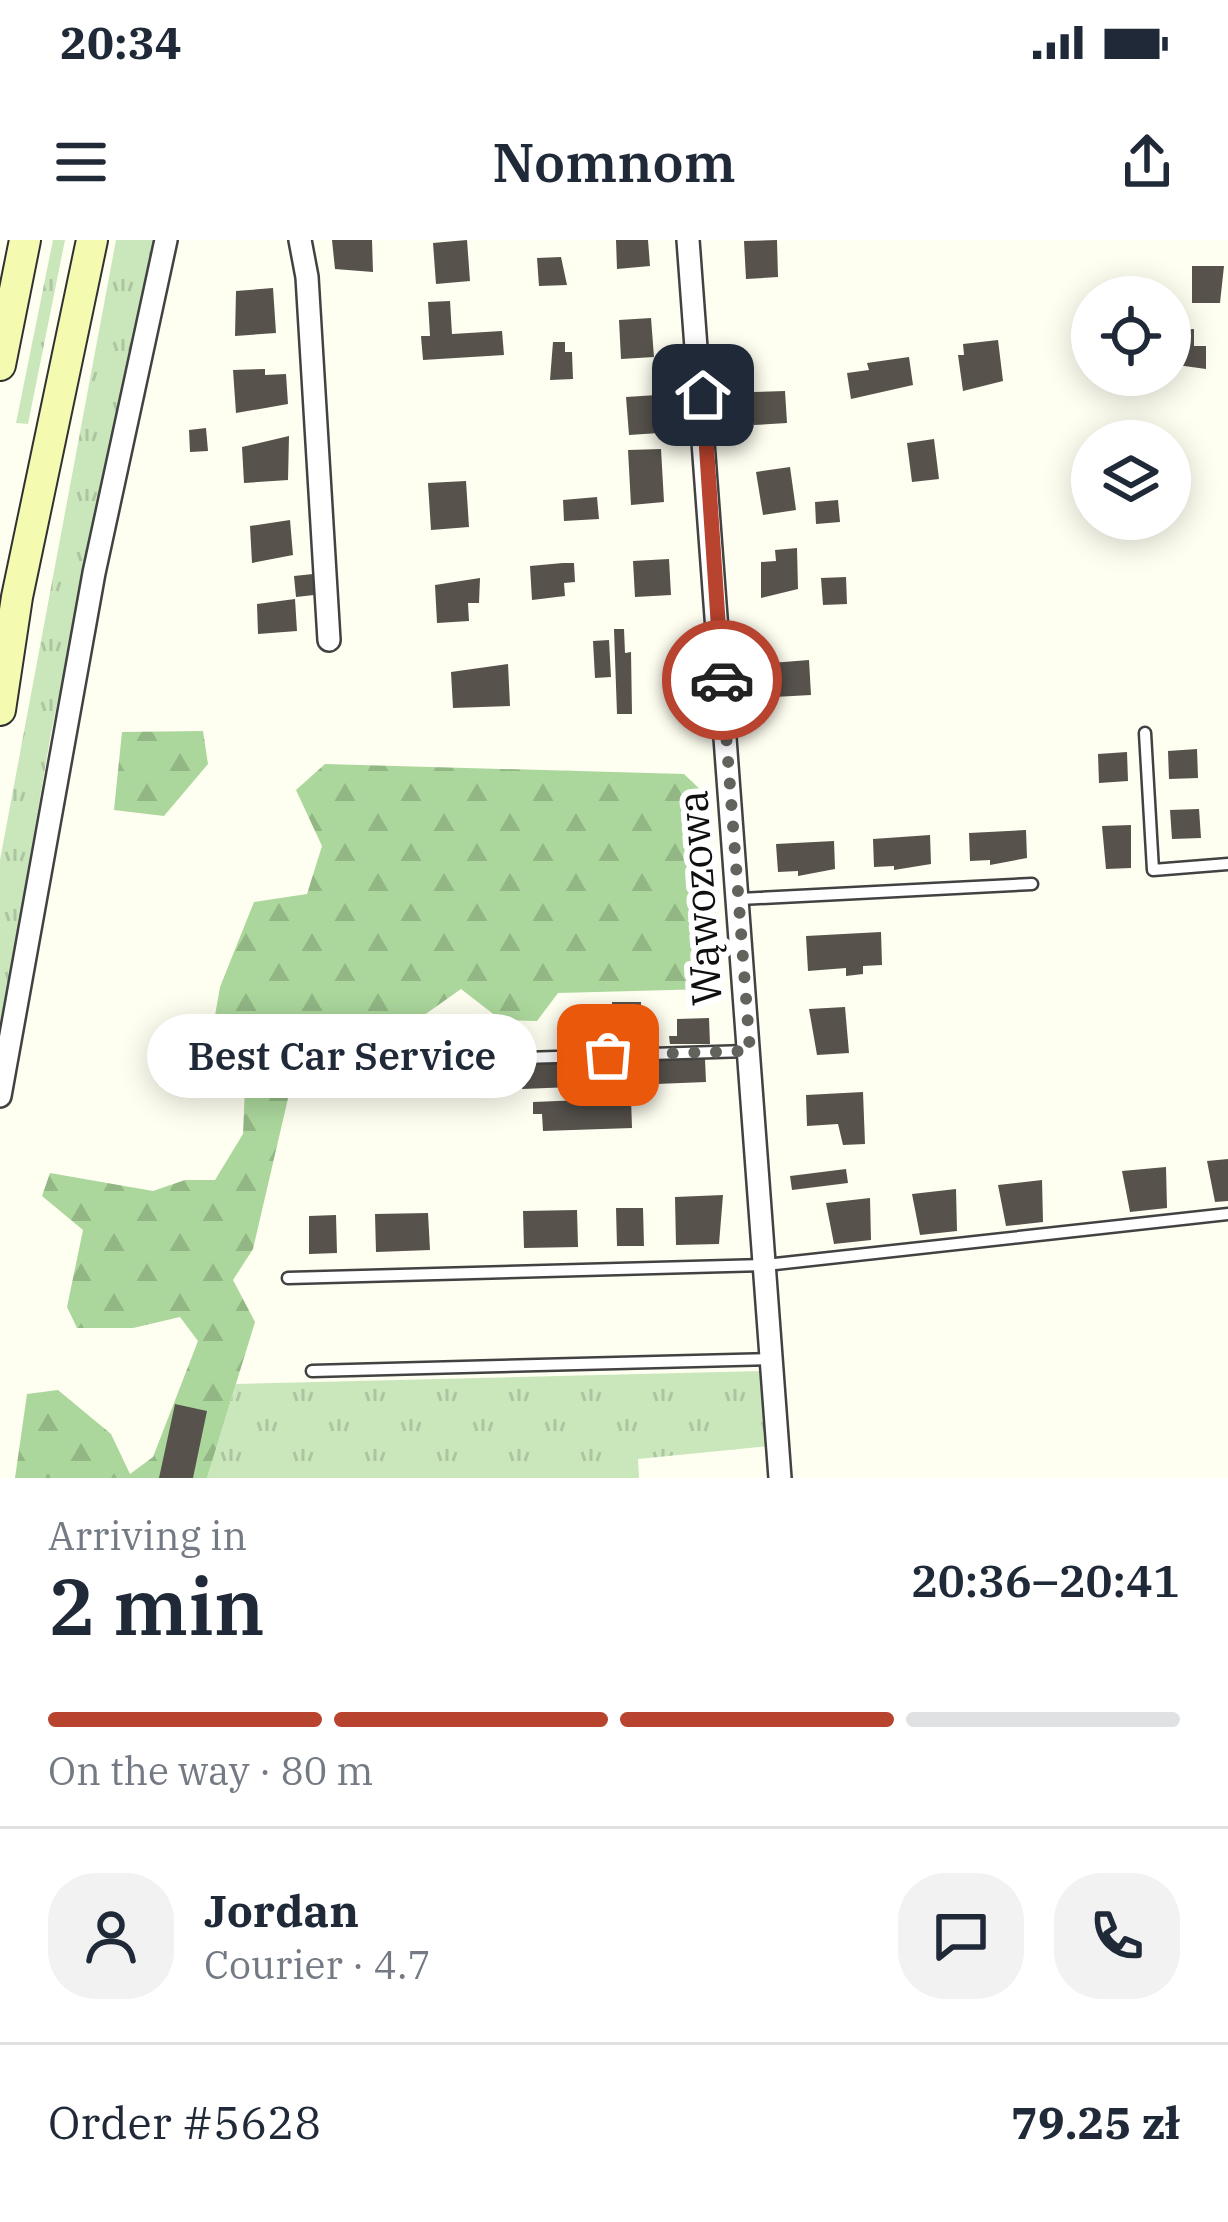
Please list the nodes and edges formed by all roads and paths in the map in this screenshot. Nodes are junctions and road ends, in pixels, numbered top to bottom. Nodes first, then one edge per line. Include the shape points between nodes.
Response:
1 (25, 240) edge
2 (92, 240) edge
3 (166, 240) edge
4 (688, 240) edge
5 (303, 250) edge
6 (0, 365) edge
7 (329, 640) dead end
8 (0, 710) edge
9 (1144, 733) dead end
10 (1228, 864) edge
11 (1033, 884) dead end
12 (740, 899) junction
13 (750, 1051) junction
14 (370, 1063) dead end
15 (0, 1096) edge
16 (1228, 1214) edge
17 (766, 1265) junction
18 (288, 1277) dead end
19 (772, 1359) junction
20 (312, 1371) dead end
21 (780, 1478) edge

1 - 6 main road
2 - 8 main road
3 - 15 street via 83,629
4 - 12 street, Wąwozowa
5 - 7 street
9 - 10 lane via 1154,870
11 - 12 lane
12 - 13 street, Wąwozowa
13 - 14 lane
13 - 17 street, Wąwozowa
16 - 17 lane
17 - 18 lane
17 - 19 street, Wąwozowa
19 - 20 lane
19 - 21 street, Wąwozowa

